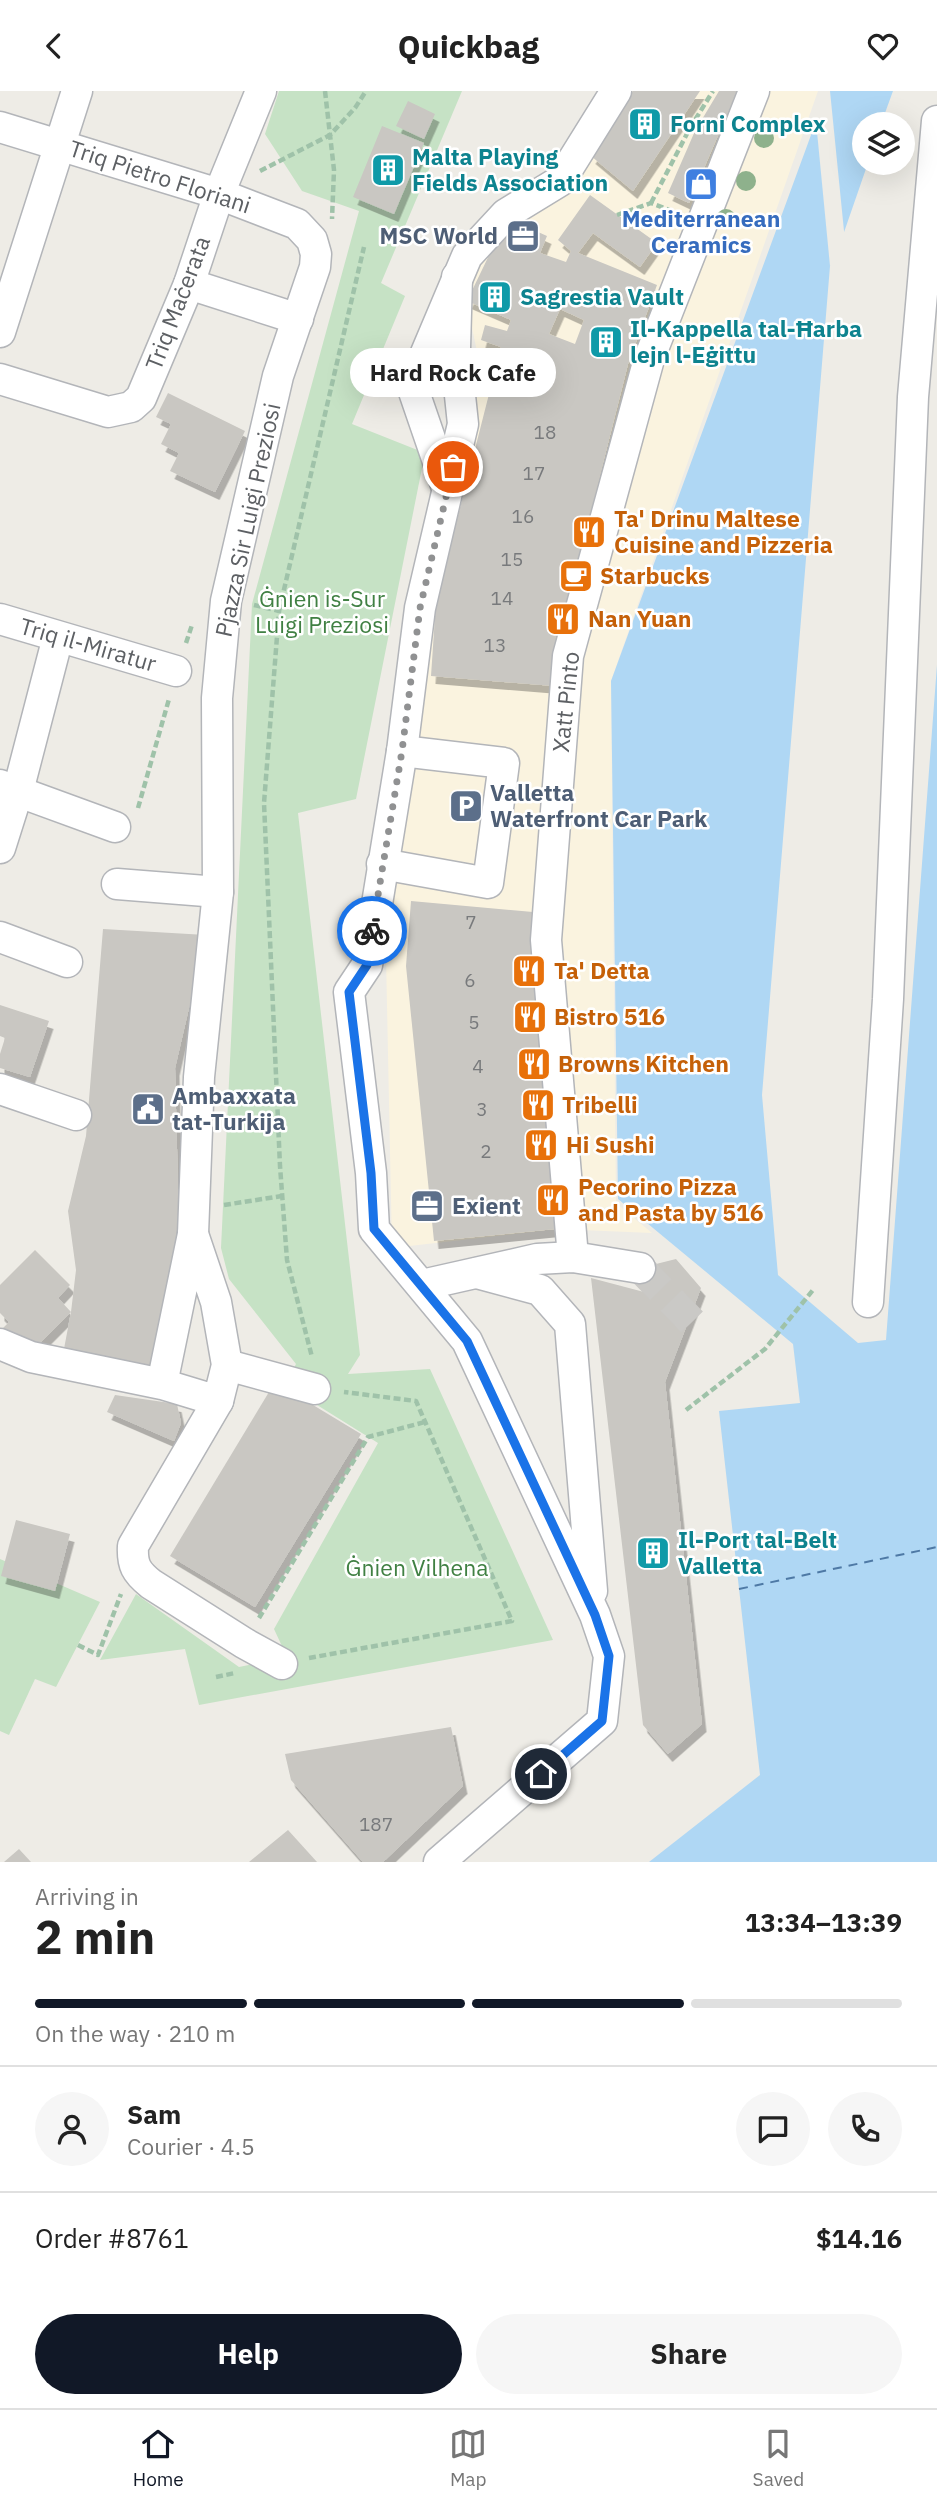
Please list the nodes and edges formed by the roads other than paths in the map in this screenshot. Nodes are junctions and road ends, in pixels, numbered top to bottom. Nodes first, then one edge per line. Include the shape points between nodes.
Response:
1 (77, 91) edge
2 (261, 91) edge
3 (616, 91) edge
4 (754, 91) edge
5 (937, 121) edge
6 (0, 127) edge
7 (60, 145) junction
8 (219, 194) junction
9 (312, 240) joint
10 (457, 277) junction
11 (189, 284) junction
12 (298, 319) junction
13 (0, 333) edge
14 (0, 379) edge
15 (447, 488) junction
16 (0, 619) edge
17 (58, 637) junction
18 (176, 671) road end
19 (402, 751) junction
20 (9, 788) edge
21 (125, 823) road end
22 (0, 848) edge
23 (382, 864) junction
24 (117, 884) dead end
25 (218, 892) junction
26 (0, 937) edge
27 (67, 962) dead end
28 (0, 1089) edge
29 (76, 1115) dead end
30 (194, 1222) junction
31 (573, 1257) junction
32 (640, 1268) tunnel mouth
33 (477, 1273) junction
34 (422, 1285) junction
35 (869, 1302) dead end
36 (0, 1344) edge
37 (228, 1365) junction
38 (162, 1384) junction
39 (316, 1389) road end
40 (218, 1401) junction
41 (595, 1615) junction
42 (282, 1664) road end
43 (439, 1862) edge

1 - 7 street
2 - 8 street, Triq Maċerata
3 - 10 street via 560,181 496,223 467,256
4 - 31 street, Xatt Pinto via 649,359 568,656 546,940
5 - 35 street via 913,397 888,999
6 - 7 street, Triq Pietro Floriani
7 - 8 street, Triq Pietro Floriani
7 - 13 street
8 - 9 street, Triq Pietro Floriani via 298,224
8 - 11 street, Triq Maċerata
9 - 12 street, Pjazza Sir Luigi Preziosi via 315,267
10 - 15 street via 455,348 464,424
10 - 15 street via 412,386
11 - 12 street
11 - 14 street, Triq Maċerata via 141,398 131,407 108,412
12 - 25 street, Pjazza Sir Luigi Preziosi via 278,376 226,601 217,698
15 - 19 street via 420,608
16 - 17 street, Triq il-Miratur
17 - 18 street, Triq il-Miratur
17 - 20 street
19 - 23 street
19 - 23 street via 504,763 488,883
20 - 21 street
20 - 22 street
23 - 34 street via 367,965 349,992 374,1229
24 - 25 street
25 - 30 street, Pjazza Sir Luigi Preziosi via 199,1077
26 - 27 street
28 - 29 street
30 - 37 street, Pjazza Sir Luigi Preziosi
30 - 38 street, Pjazza Sir Luigi Preziosi
31 - 32 street
31 - 33 street via 537,1259
33 - 34 street
33 - 41 street via 540,1290 570,1324
34 - 41 street via 467,1341
36 - 38 street via 31,1357
37 - 39 street
37 - 40 street, Pjazza Sir Luigi Preziosi
38 - 40 street
40 - 42 street, Pjazza Sir Luigi Preziosi via 133,1546 132,1562 151,1584
41 - 43 street via 609,1656 602,1721

